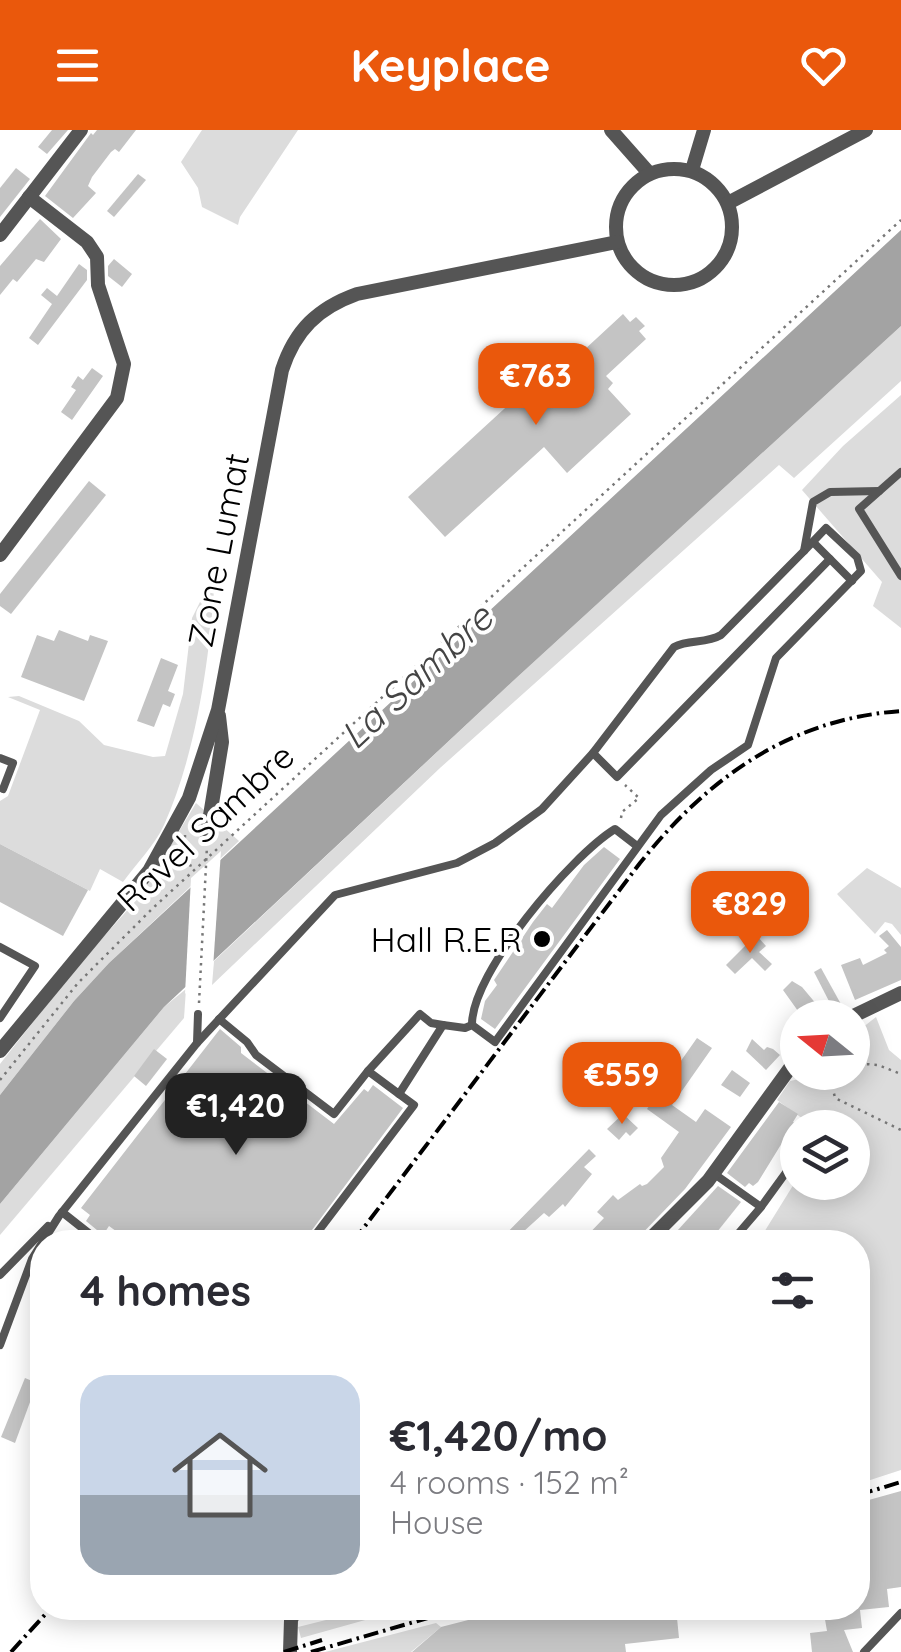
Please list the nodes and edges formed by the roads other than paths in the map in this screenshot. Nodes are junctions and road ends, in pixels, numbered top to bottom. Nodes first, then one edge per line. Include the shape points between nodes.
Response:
1 (80, 130) edge
2 (611, 130) edge
3 (704, 130) edge
4 (866, 130) edge
5 (692, 170) junction
6 (650, 174) junction
7 (30, 198) junction
8 (728, 202) junction
9 (0, 235) edge
10 (618, 242) junction
11 (901, 472) edge
12 (879, 491) junction
13 (813, 542) junction
14 (804, 551) junction
15 (0, 555) edge
16 (830, 559) junction
17 (901, 576) edge
18 (852, 580) junction
19 (218, 710) junction
20 (592, 753) junction
21 (0, 758) edge
22 (3, 789) dead end
23 (207, 834) road end
24 (637, 846) junction
25 (0, 947) edge
26 (901, 993) edge
27 (870, 1008) edge
28 (198, 1014) road end
29 (0, 1018) edge
30 (219, 1019) junction
31 (443, 1025) junction
32 (472, 1025) junction
33 (197, 1043) junction
34 (0, 1051) edge
35 (368, 1071) junction
36 (780, 1082) edge
37 (399, 1094) junction
38 (714, 1173) junction
39 (780, 1181) edge
40 (761, 1208) junction
41 (60, 1214) junction
42 (44, 1230) edge
43 (50, 1230) edge
44 (83, 1230) edge
45 (319, 1230) edge
46 (659, 1230) edge
47 (742, 1230) edge
48 (30, 1244) edge
49 (30, 1263) edge
50 (0, 1274) edge
51 (0, 1344) edge
52 (901, 1613) edge
53 (294, 1620) edge
54 (290, 1645) edge
55 (864, 1652) edge

1 - 7 street
2 - 6 street
3 - 5 street
4 - 8 street
5 - 6 street
5 - 8 street via 712,181
6 - 10 street via 632,186 618,210
7 - 9 street
7 - 15 street via 88,242 97,257 98,285 124,364 117,398
8 - 10 street via 730,246 722,262 696,282 644,278
10 - 19 street, Zone Lumat via 357,294 320,310 302,327 282,370
11 - 12 lane
12 - 14 lane via 830,492 813,502
12 - 17 lane via 859,509
13 - 14 lane
13 - 16 lane
13 - 18 lane via 826,528 857,557 862,571
14 - 20 lane via 721,635 674,647
16 - 18 lane
16 - 20 lane via 616,777
18 - 24 lane via 776,658 748,746 694,784
19 - 23 street via 222,742
19 - 34 street, Zone Lumat via 177,821 149,870
20 - 30 lane via 542,809 482,851 335,894
21 - 22 lane via 13,763
24 - 32 lane via 495,1042
24 - 32 lane via 615,829 534,909 493,966
25 - 29 lane via 35,966
26 - 27 street
28 - 33 lane
30 - 33 lane
30 - 35 lane via 334,1114
31 - 32 lane
31 - 35 lane via 420,1014
31 - 37 lane
33 - 41 lane
35 - 37 lane
36 - 38 street
37 - 45 lane via 414,1106
38 - 40 lane
38 - 46 street
39 - 40 lane
40 - 47 lane
41 - 42 lane
41 - 43 lane
41 - 44 lane
48 - 50 lane
49 - 51 lane
52 - 55 lane
53 - 54 street

